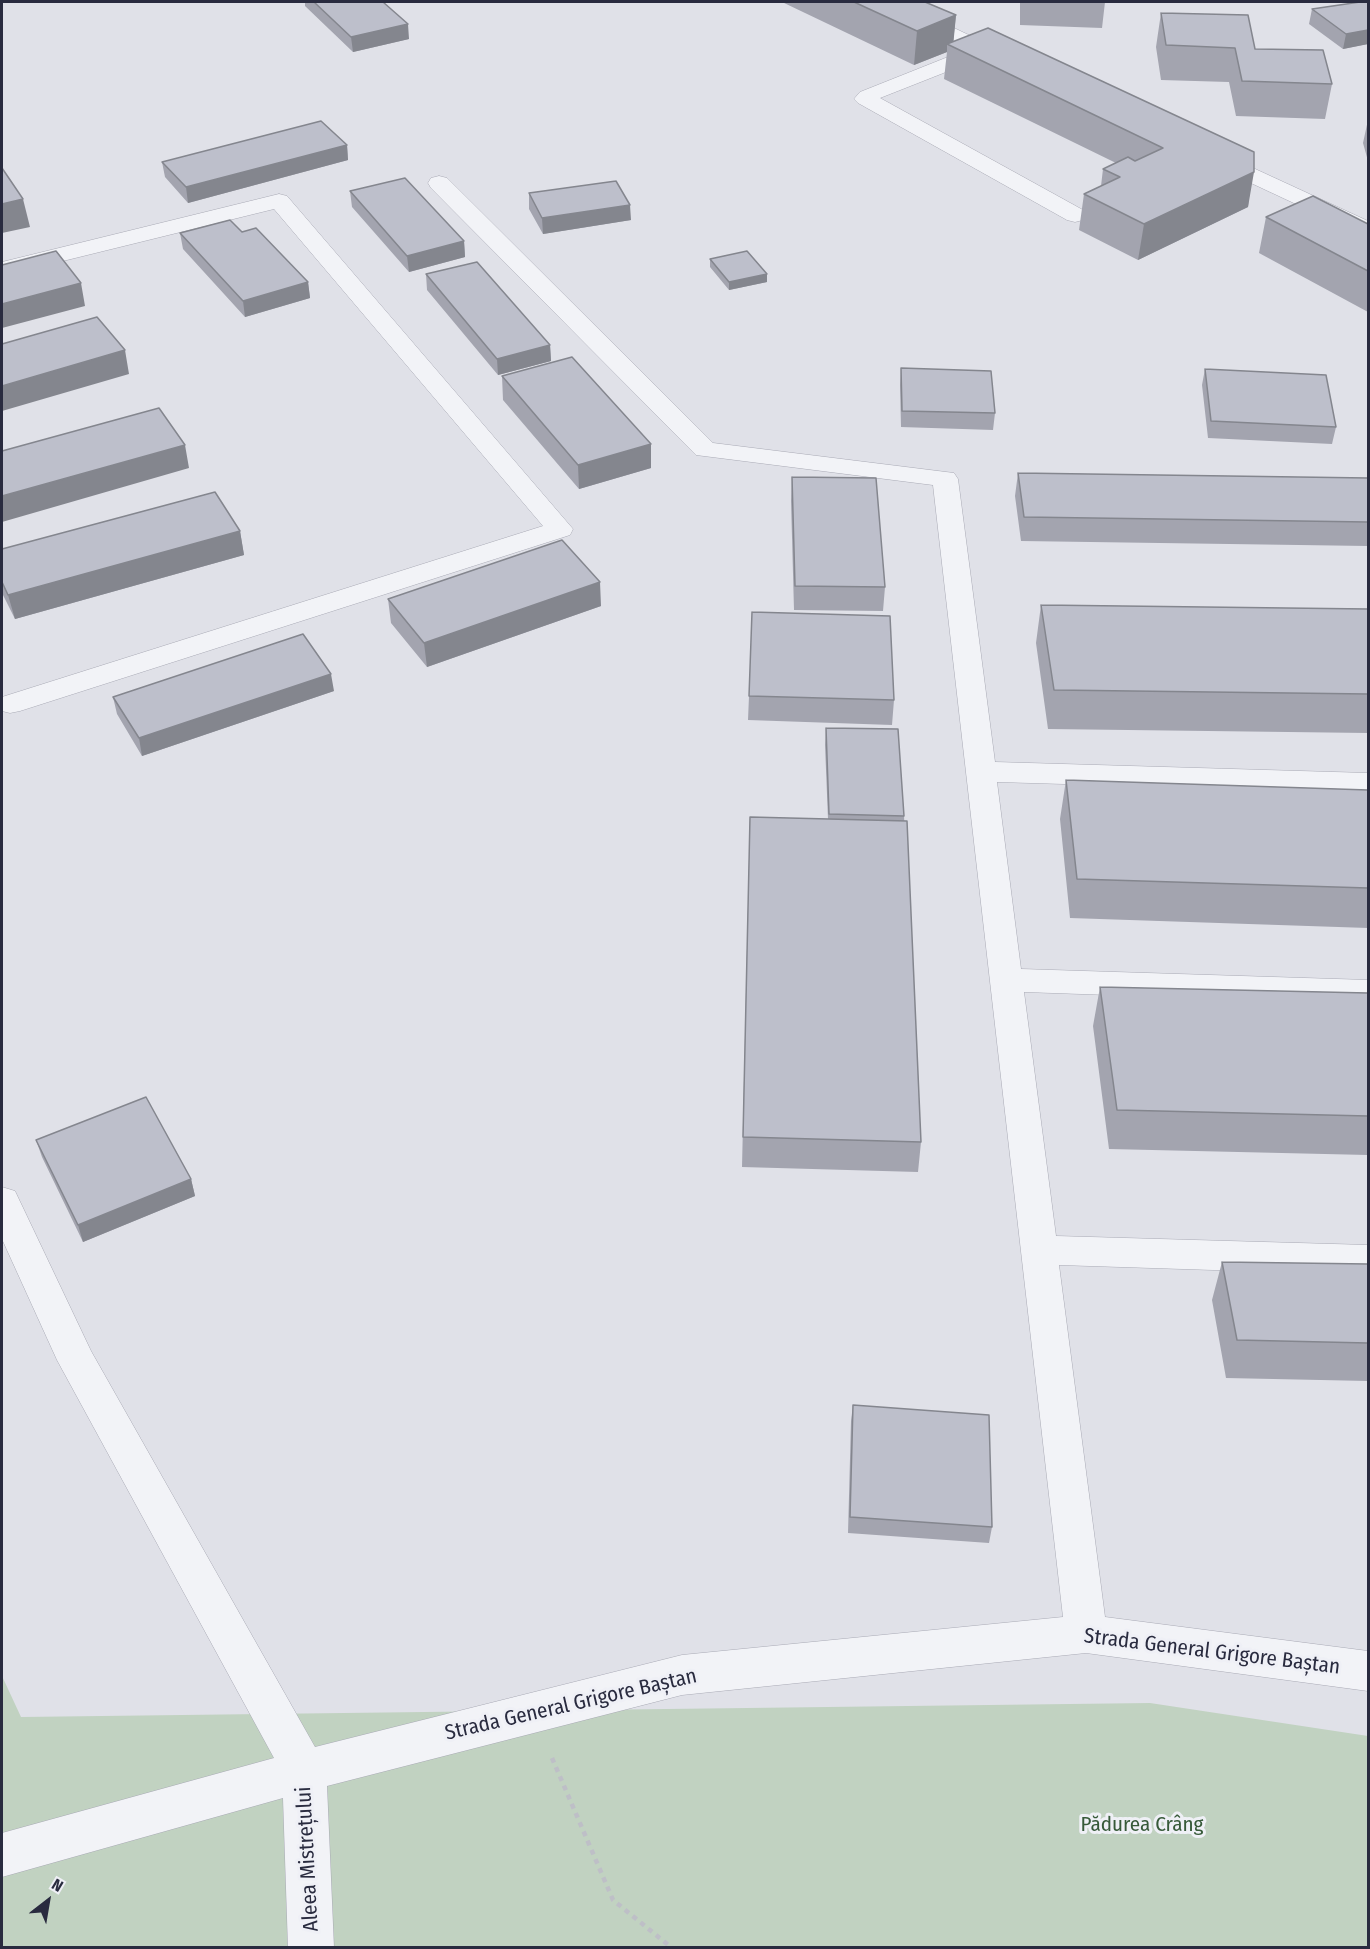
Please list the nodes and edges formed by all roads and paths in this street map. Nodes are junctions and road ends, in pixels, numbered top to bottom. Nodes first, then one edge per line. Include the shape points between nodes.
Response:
1 (884, 2) edge
2 (984, 50) junction
3 (1016, 65) edge
4 (1198, 149) edge
5 (439, 183) dead end
6 (1075, 215) dead end
7 (1368, 229) edge
8 (2, 269) edge
9 (4, 708) edge
10 (982, 772) junction
11 (1368, 783) edge
12 (1008, 980) junction
13 (1368, 992) edge
14 (2, 1201) edge
15 (1041, 1250) junction
16 (1368, 1260) edge
17 (1086, 1634) junction
18 (1368, 1671) edge
19 (533, 1713) junction
20 (304, 1771) junction
21 (2, 1855) edge
22 (312, 1947) edge
23 (672, 1947) edge

1 - 2 street
2 - 3 street
2 - 6 street via 865,99
4 - 7 street
5 - 10 street via 705,450 945,479
8 - 9 street via 279,201 560,529
10 - 11 street
10 - 12 street
12 - 13 street
12 - 15 street
14 - 20 street via 75,1360
15 - 16 street
15 - 17 street
17 - 18 street, Strada General Grigore Baștan
17 - 19 street, Strada General Grigore Baștan via 682,1675
19 - 20 street, Strada General Grigore Baștan
19 - 23 path via 613,1900
20 - 21 street, Strada General Grigore Baștan
20 - 22 street, Aleea Mistrețului

